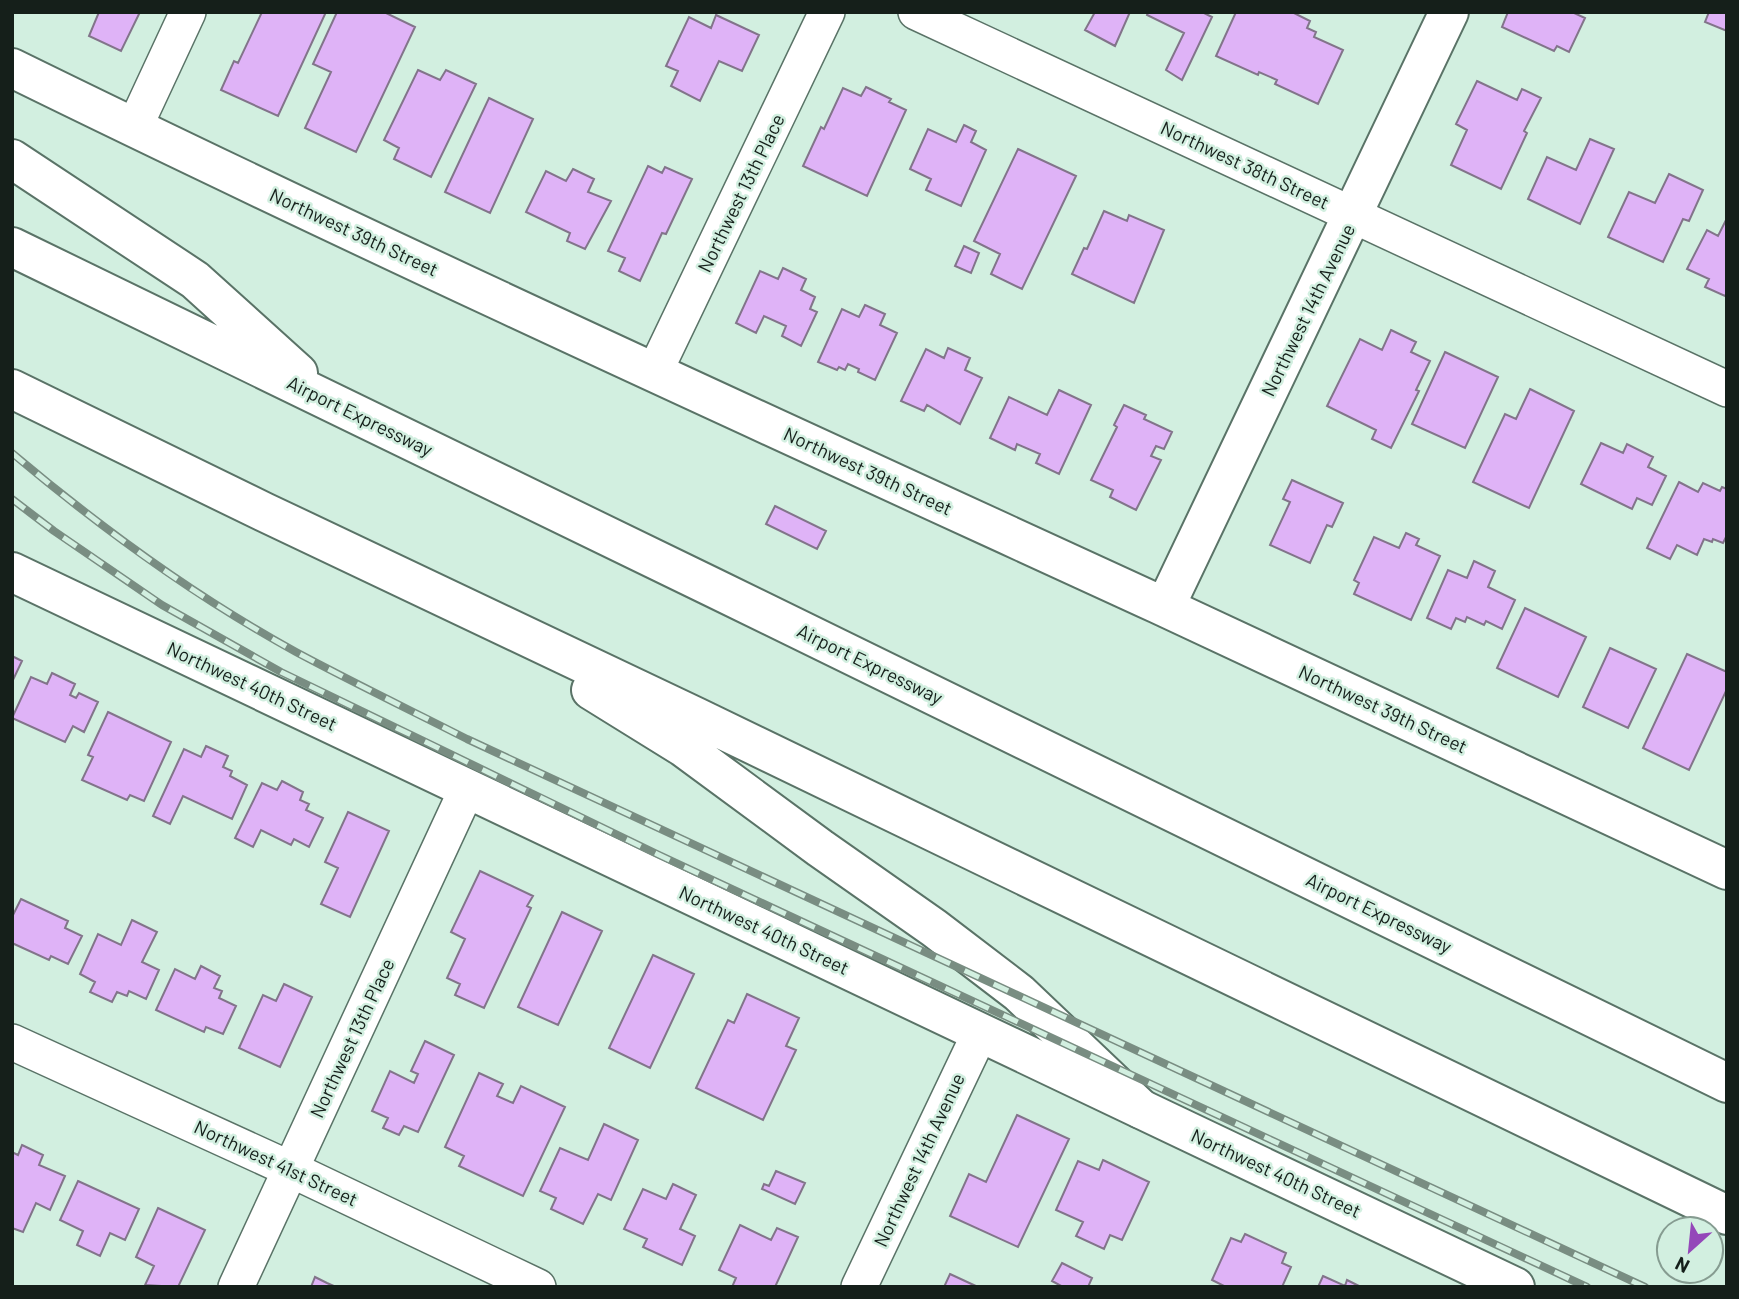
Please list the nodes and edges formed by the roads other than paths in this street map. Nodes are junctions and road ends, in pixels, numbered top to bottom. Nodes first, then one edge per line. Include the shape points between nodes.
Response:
1 (188, 12) edge
2 (827, 12) edge
3 (916, 12) edge
4 (1449, 12) edge
5 (12, 68) edge
6 (134, 128) junction
7 (12, 159) edge
8 (1354, 216) junction
9 (12, 247) edge
10 (654, 373) junction
11 (12, 388) edge
12 (1727, 389) edge
13 (330, 402) junction
14 (12, 572) edge
15 (435, 593) junction
16 (1165, 607) junction
17 (467, 789) junction
18 (1727, 870) edge
19 (980, 1032) junction
20 (12, 1042) edge
21 (1727, 1083) edge
22 (1141, 1109) junction
23 (290, 1169) junction
24 (1727, 1215) edge
25 (236, 1287) edge
26 (538, 1287) edge
27 (859, 1287) edge
28 (1515, 1287) edge

1 - 6 street
2 - 10 street, Northwest 13th Place
3 - 8 street, Northwest 38th Street
4 - 8 main road, Northwest 14th Avenue
5 - 6 main road, Northwest 39th Street
6 - 10 main road, Northwest 39th Street
7 - 13 main road via 195,280
8 - 12 street, Northwest 38th Street
8 - 16 main road, Northwest 14th Avenue
9 - 13 main road, Airport Expressway
10 - 16 main road, Northwest 39th Street
11 - 15 main road
13 - 21 main road, Airport Expressway
14 - 17 main road, Northwest 40th Street
15 - 22 main road via 683,747 934,928 1019,993
15 - 24 main road
16 - 18 main road, Northwest 39th Street
17 - 19 main road, Northwest 40th Street
17 - 23 street, Northwest 13th Place
19 - 22 main road, Northwest 40th Street
19 - 27 street, Northwest 14th Avenue
20 - 23 street, Northwest 41st Street
22 - 28 main road, Northwest 40th Street
23 - 25 street, Northwest 13th Place
23 - 26 street, Northwest 41st Street

